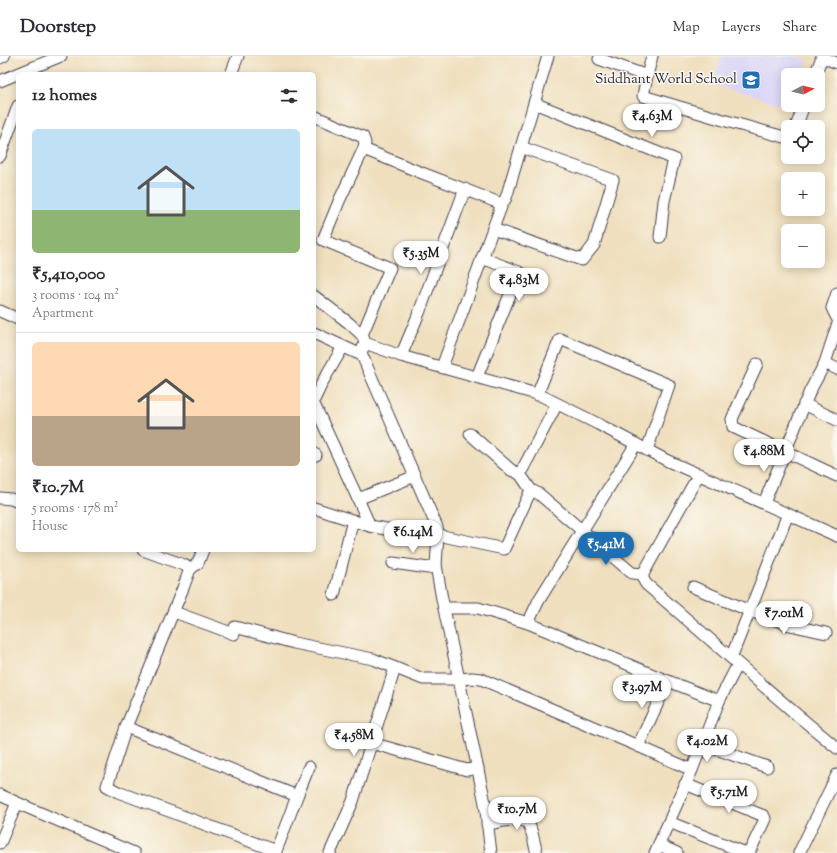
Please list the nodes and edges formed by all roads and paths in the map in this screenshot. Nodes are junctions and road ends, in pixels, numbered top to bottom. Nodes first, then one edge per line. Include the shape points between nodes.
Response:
1 (4, 56) edge
2 (61, 56) edge
3 (238, 56) edge
4 (548, 56) edge
5 (652, 56) edge
6 (822, 57) edge
7 (0, 58) edge
8 (598, 59) dead end
9 (837, 63) edge
10 (818, 68) edge
11 (30, 71) edge
12 (232, 72) edge
13 (16, 76) edge
14 (647, 76) junction
15 (0, 81) edge
16 (534, 103) junction
17 (16, 112) edge
18 (316, 117) edge
19 (781, 136) edge
20 (521, 147) junction
21 (364, 148) junction
22 (0, 156) edge
23 (465, 189) junction
24 (502, 204) junction
25 (493, 229) junction
26 (660, 237) dead end
27 (482, 258) junction
28 (837, 293) edge
29 (316, 298) edge
30 (0, 311) edge
31 (16, 318) edge
32 (837, 318) edge
33 (837, 326) edge
34 (316, 334) edge
35 (363, 344) junction
36 (343, 347) junction
37 (402, 356) junction
38 (825, 363) junction
39 (757, 364) dead end
40 (442, 367) junction
41 (837, 369) edge
42 (477, 377) junction
43 (538, 395) junction
44 (316, 396) edge
45 (557, 404) junction
46 (804, 404) junction
47 (316, 408) edge
48 (837, 420) edge
49 (470, 434) dead end
50 (636, 444) junction
51 (647, 450) junction
52 (785, 450) junction
53 (520, 474) junction
54 (698, 474) junction
55 (415, 476) junction
56 (837, 476) edge
57 (531, 490) junction
58 (0, 498) edge
59 (358, 499) junction
60 (16, 501) edge
61 (764, 503) junction
62 (316, 509) edge
63 (788, 514) junction
64 (353, 520) junction
65 (370, 526) junction
66 (582, 530) junction
67 (438, 536) junction
68 (837, 536) edge
69 (148, 552) edge
70 (202, 552) edge
71 (393, 563) dead end
72 (436, 565) junction
73 (190, 569) junction
74 (643, 574) junction
75 (693, 587) dead end
76 (334, 595) dead end
77 (444, 608) junction
78 (750, 611) junction
79 (174, 612) junction
80 (528, 623) junction
81 (826, 633) dead end
82 (735, 661) junction
83 (395, 668) junction
84 (459, 679) junction
85 (668, 681) junction
86 (719, 701) junction
87 (126, 727) junction
88 (702, 744) junction
89 (638, 746) junction
90 (837, 746) edge
91 (369, 748) junction
92 (309, 767) dead end
93 (767, 767) dead end
94 (478, 768) junction
95 (692, 770) junction
96 (837, 775) edge
97 (686, 784) junction
98 (0, 794) edge
99 (297, 796) junction
100 (17, 803) junction
101 (669, 822) junction
102 (487, 824) junction
103 (0, 843) edge
104 (657, 849) edge
105 (275, 852) edge
106 (134, 853) edge
107 (330, 853) edge
108 (491, 853) edge
109 (537, 853) edge
110 (677, 853) edge
111 (747, 853) edge
112 (799, 853) edge

1 - 7 street
2 - 11 street
3 - 12 street
4 - 16 street
5 - 14 street
6 - 9 street
6 - 10 street
8 - 14 street
13 - 15 street
14 - 19 street via 643,96
16 - 20 street
16 - 26 street via 674,159 664,201
17 - 22 street
18 - 21 street via 363,138
20 - 24 street
20 - 25 street via 612,180 594,245 582,260
21 - 23 street
21 - 35 street via 323,240 390,268
23 - 24 street
23 - 37 street
24 - 25 street
25 - 27 street
27 - 40 street
27 - 42 street via 519,272
28 - 32 street via 832,308
29 - 35 street via 349,323
30 - 31 street
33 - 38 street
34 - 36 street
35 - 36 street via 357,353
35 - 37 street
35 - 55 street
36 - 44 street
37 - 40 street
38 - 41 street
38 - 46 street
39 - 52 street via 732,419 733,427
40 - 42 street
42 - 43 street
43 - 45 street
43 - 51 street via 560,339 669,385
45 - 50 street
45 - 53 street
46 - 48 street
46 - 52 street
47 - 59 street
49 - 53 street via 511,470
50 - 51 street
50 - 66 street
51 - 54 street
52 - 56 street
52 - 61 street
53 - 57 street
54 - 61 street
54 - 74 street
55 - 59 street
55 - 67 street via 437,527
57 - 66 street
57 - 67 street via 504,549
58 - 60 street
59 - 65 street
61 - 63 street
62 - 64 street
63 - 68 street
63 - 78 street
64 - 65 street
64 - 76 street
65 - 67 street
66 - 74 street via 632,573
66 - 80 street via 539,600
67 - 72 street
69 - 73 street
70 - 73 street via 198,563
71 - 72 street via 428,568
72 - 77 street
73 - 79 street
74 - 82 street via 646,584
75 - 78 street
77 - 80 street via 478,608
77 - 84 street
78 - 81 street via 790,625
78 - 82 street
79 - 83 street via 234,630 373,658
79 - 87 street
80 - 85 street
82 - 86 street
82 - 90 street
83 - 84 street via 423,679
83 - 91 street
84 - 89 street via 481,679
84 - 94 street
85 - 86 street
85 - 89 street
86 - 88 street
87 - 99 street
87 - 105 street via 107,786
88 - 93 street
88 - 95 street
89 - 95 street
91 - 94 street via 375,744 468,770
91 - 107 street via 353,801
92 - 99 street
94 - 102 street
95 - 97 street
96 - 112 street
97 - 101 street
97 - 111 street via 764,816 765,819
98 - 100 street
99 - 105 street
100 - 103 street
100 - 106 street
101 - 104 street
101 - 111 street
102 - 108 street
102 - 109 street via 520,819 526,821
104 - 110 street

